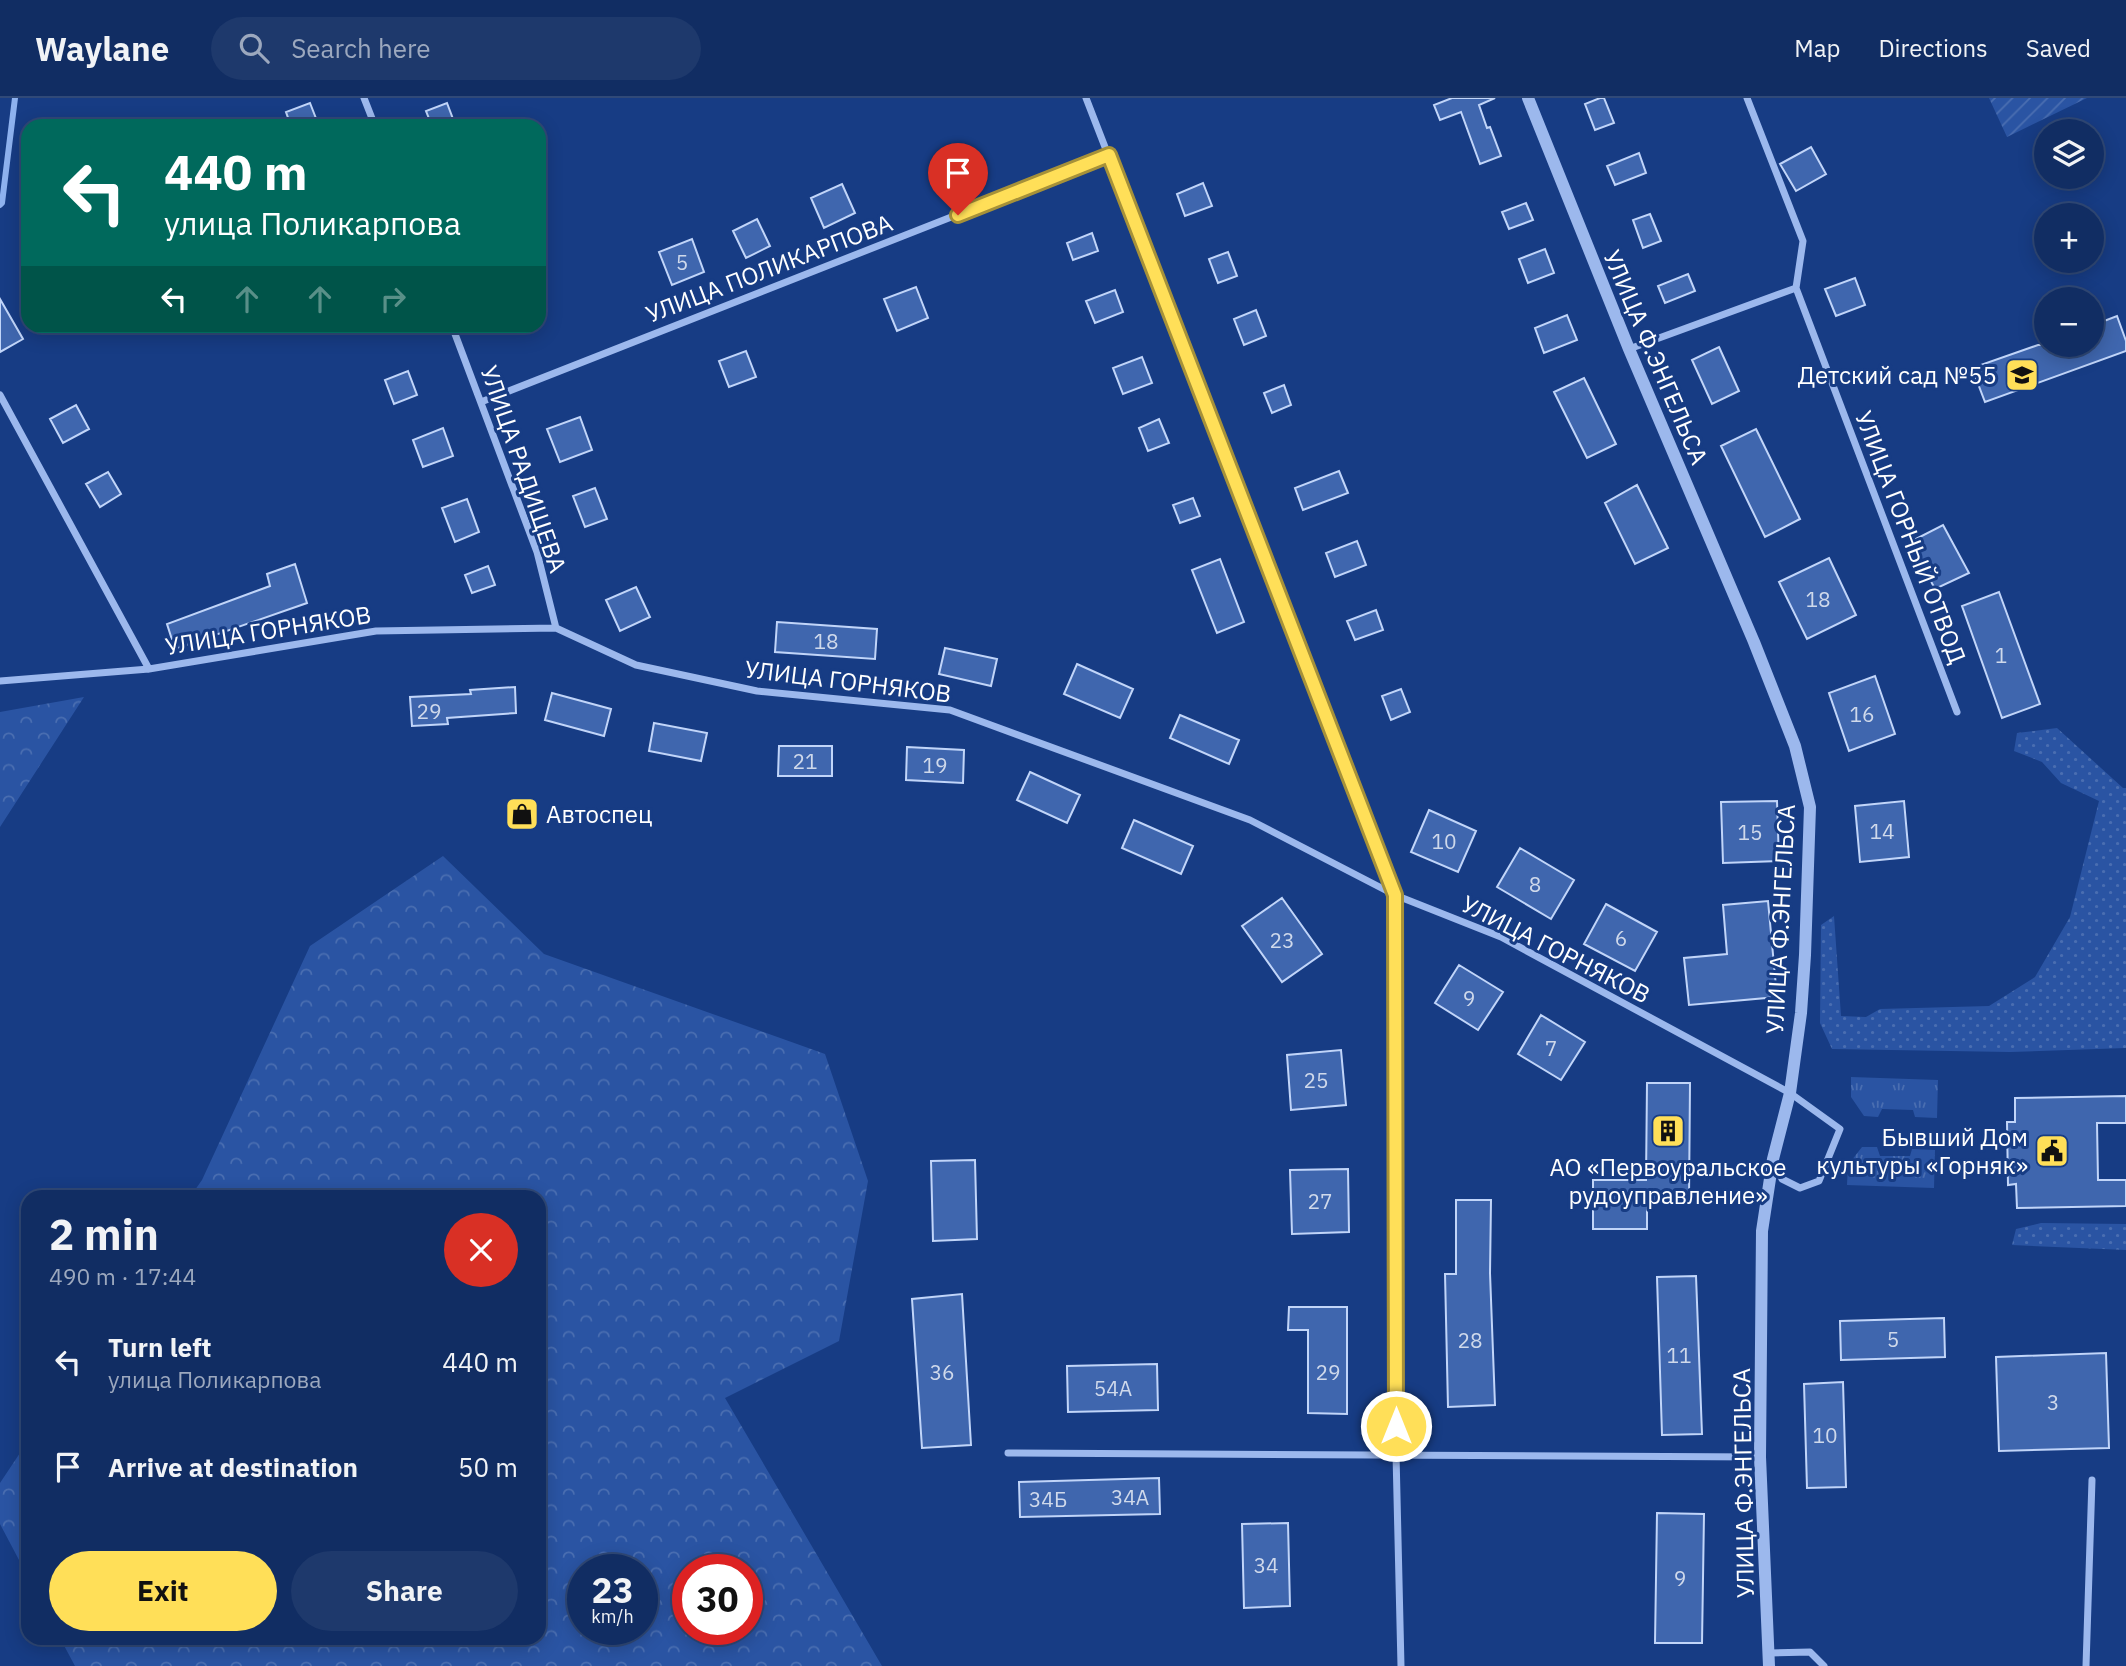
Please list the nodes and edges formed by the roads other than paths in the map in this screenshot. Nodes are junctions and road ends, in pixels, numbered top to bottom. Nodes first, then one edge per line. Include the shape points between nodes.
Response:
1 (364, 98) edge
2 (1086, 98) edge
3 (1528, 98) edge
4 (1747, 98) edge
5 (372, 119) edge
6 (1109, 155) junction
7 (1796, 288) junction
8 (455, 333) edge
9 (1629, 349) junction
10 (0, 396) edge
11 (481, 402) junction
12 (556, 628) junction
13 (149, 669) junction
14 (0, 681) edge
15 (1957, 712) dead end
16 (1395, 895) junction
17 (1790, 1093) junction
18 (1773, 1159) junction
19 (1007, 1453) dead end
20 (1396, 1454) junction
21 (1760, 1457) junction
22 (2092, 1480) dead end
23 (1769, 1659) edge
24 (1401, 1666) edge
25 (1824, 1666) edge
26 (2086, 1666) edge

1 - 5 street
2 - 6 street
3 - 9 street, УЛИЦА Ф.ЭНГЕЛЬСА
4 - 7 street, УЛИЦА ГОРНЫЙ ОТВОД via 1802,241
6 - 11 street, УЛИЦА ПОЛИКАРПОВА
6 - 16 street
7 - 9 street
7 - 15 street, УЛИЦА ГОРНЫЙ ОТВОД
8 - 11 street, УЛИЦА РАДИЩЕВА
9 - 17 street, УЛИЦА Ф.ЭНГЕЛЬСА via 1754,642 1795,746 1810,807 1801,1013
10 - 13 street
11 - 12 street, УЛИЦА РАДИЩЕВА via 537,552
12 - 13 street, УЛИЦА ГОРНЯКОВ via 376,631
12 - 16 street, УЛИЦА ГОРНЯКОВ via 636,665 757,691 950,710 1250,820
13 - 14 street, УЛИЦА ГОРНЯКОВ
16 - 17 street, УЛИЦА ГОРНЯКОВ via 1501,937
16 - 20 street
17 - 18 street, УЛИЦА Ф.ЭНГЕЛЬСА
17 - 18 street, УЛИЦА ГОРНЯКОВ via 1840,1129 1819,1181 1800,1188 1782,1179
18 - 21 street, УЛИЦА Ф.ЭНГЕЛЬСА via 1762,1231
19 - 20 street
20 - 21 street
20 - 24 street
21 - 23 street, УЛИЦА Ф.ЭНГЕЛЬСА
22 - 26 street
23 - 25 street via 1810,1652

